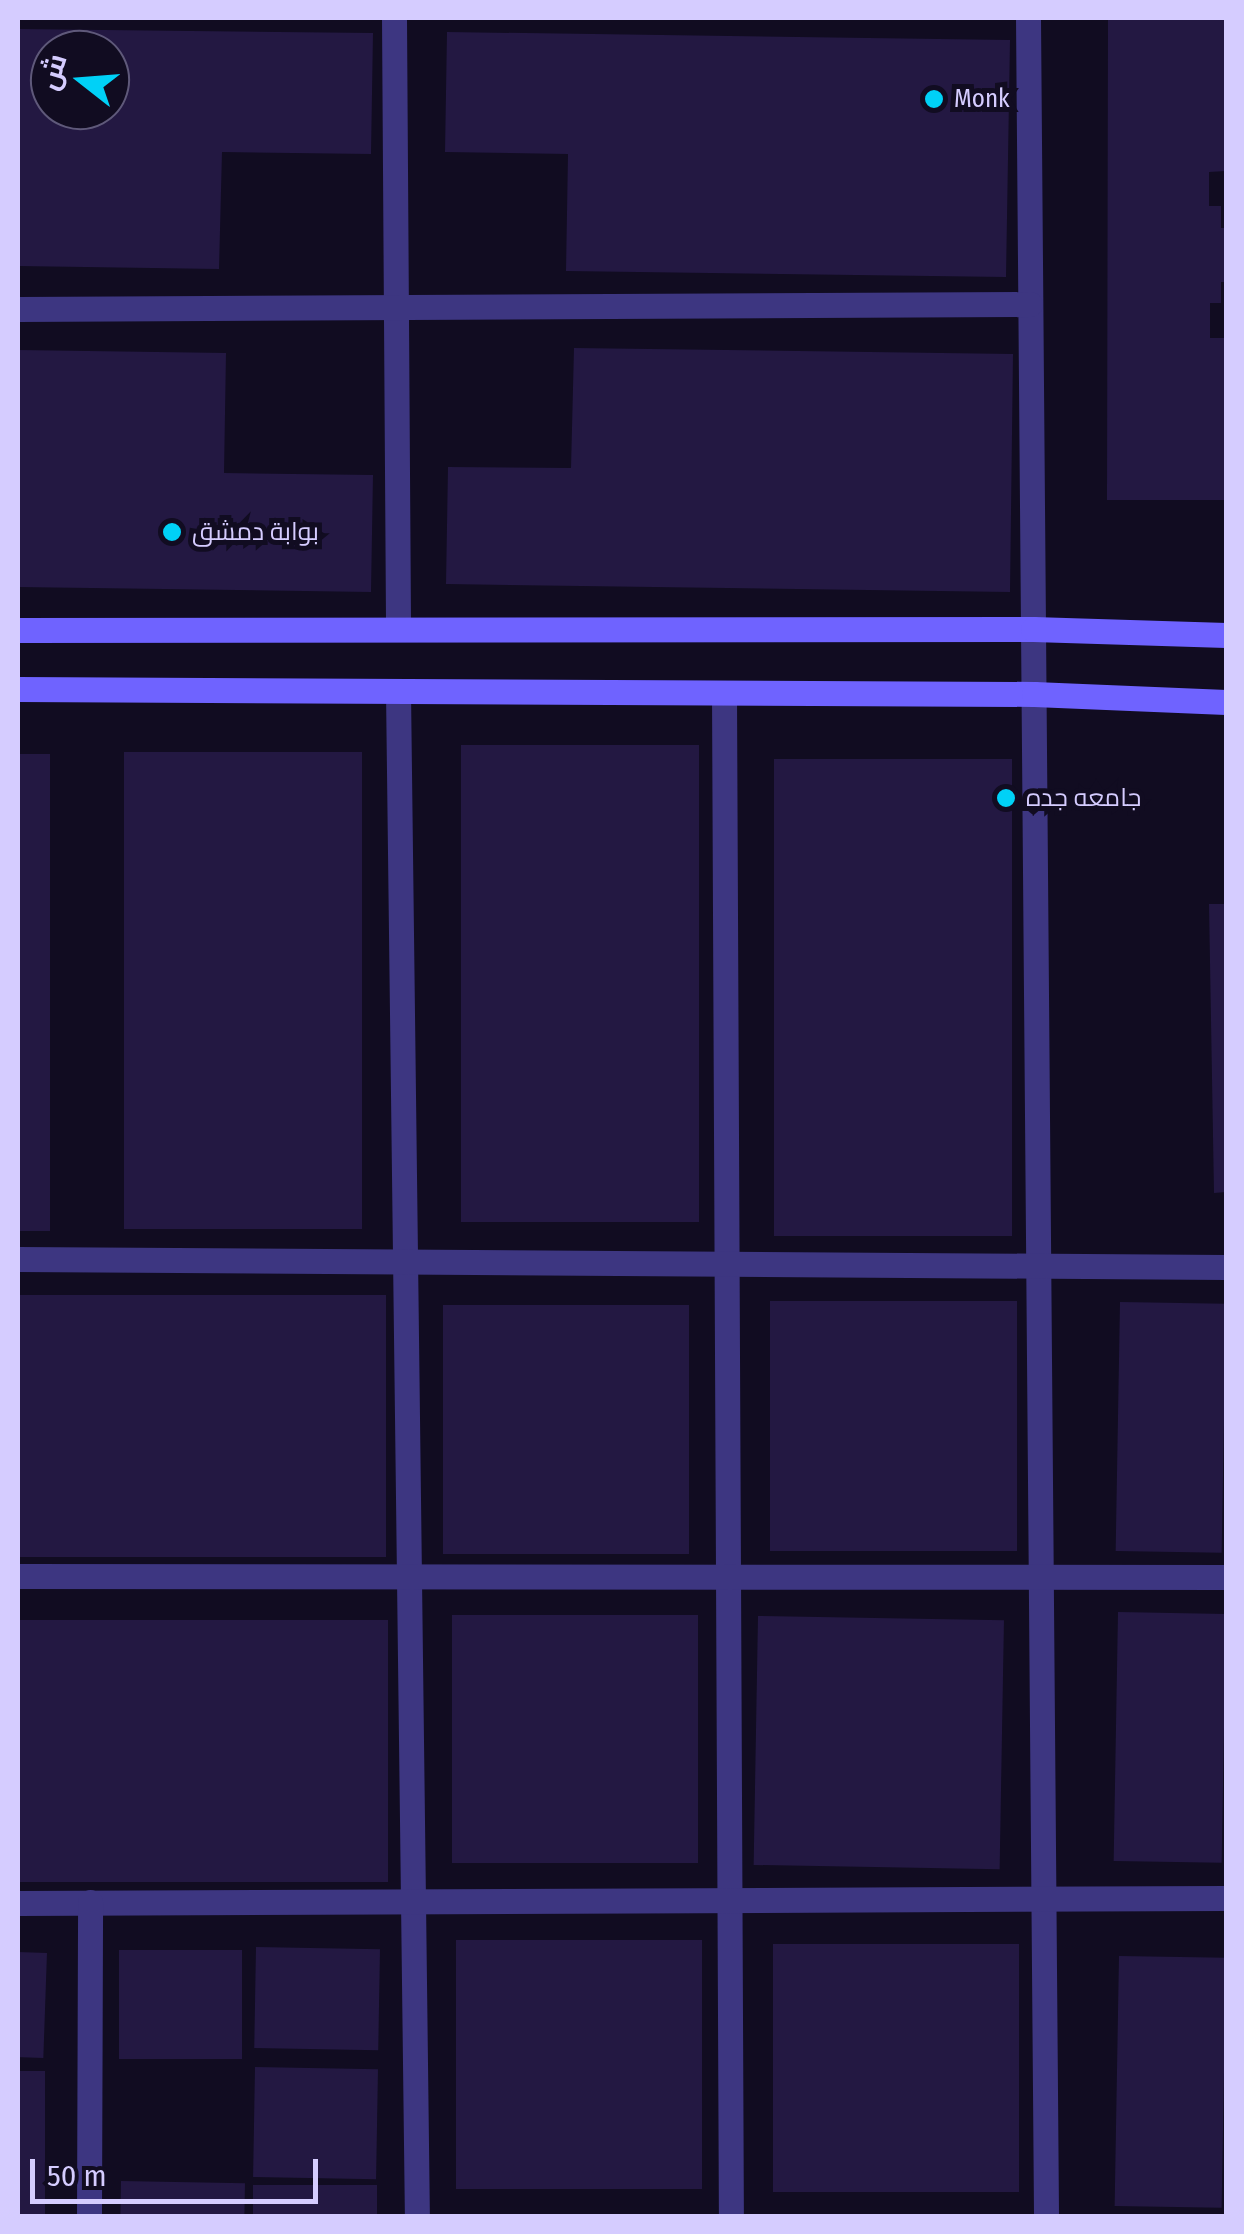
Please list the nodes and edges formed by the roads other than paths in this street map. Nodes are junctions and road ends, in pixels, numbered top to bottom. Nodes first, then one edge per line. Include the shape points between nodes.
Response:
1 (394, 18) edge
2 (1028, 18) edge
3 (1030, 304) junction
4 (396, 307) junction
5 (18, 309) edge
6 (398, 629) junction
7 (1033, 629) junction
8 (18, 630) edge
9 (1226, 635) edge
10 (18, 690) edge
11 (398, 691) junction
12 (724, 693) junction
13 (1034, 694) junction
14 (1226, 702) edge
15 (18, 1259) edge
16 (405, 1262) junction
17 (726, 1264) junction
18 (1038, 1266) junction
19 (1226, 1267) edge
20 (18, 1576) edge
21 (409, 1576) junction
22 (728, 1576) junction
23 (1040, 1577) junction
24 (1226, 1577) edge
25 (1226, 1898) edge
26 (1043, 1899) junction
27 (729, 1900) junction
28 (413, 1901) junction
29 (18, 1902) edge
30 (90, 1902) junction
31 (89, 2216) edge
32 (417, 2216) edge
33 (731, 2216) edge
34 (1046, 2216) edge

1 - 4 street
2 - 3 street
3 - 4 street
3 - 7 street
4 - 5 street
4 - 6 street
6 - 7 street
6 - 8 street
7 - 9 street
7 - 13 street
10 - 11 street
11 - 12 street
11 - 16 street
12 - 13 street
12 - 17 street
13 - 14 street
13 - 18 street
15 - 16 street
16 - 17 street
16 - 21 street
17 - 18 street
17 - 22 street
18 - 19 street
18 - 23 street
20 - 21 street
21 - 22 street
21 - 28 street
22 - 23 street
22 - 27 street
23 - 24 street
23 - 26 street
25 - 26 street
26 - 27 street
26 - 34 street
27 - 28 street
27 - 33 street
28 - 30 street
28 - 32 street
29 - 30 street
30 - 31 street

